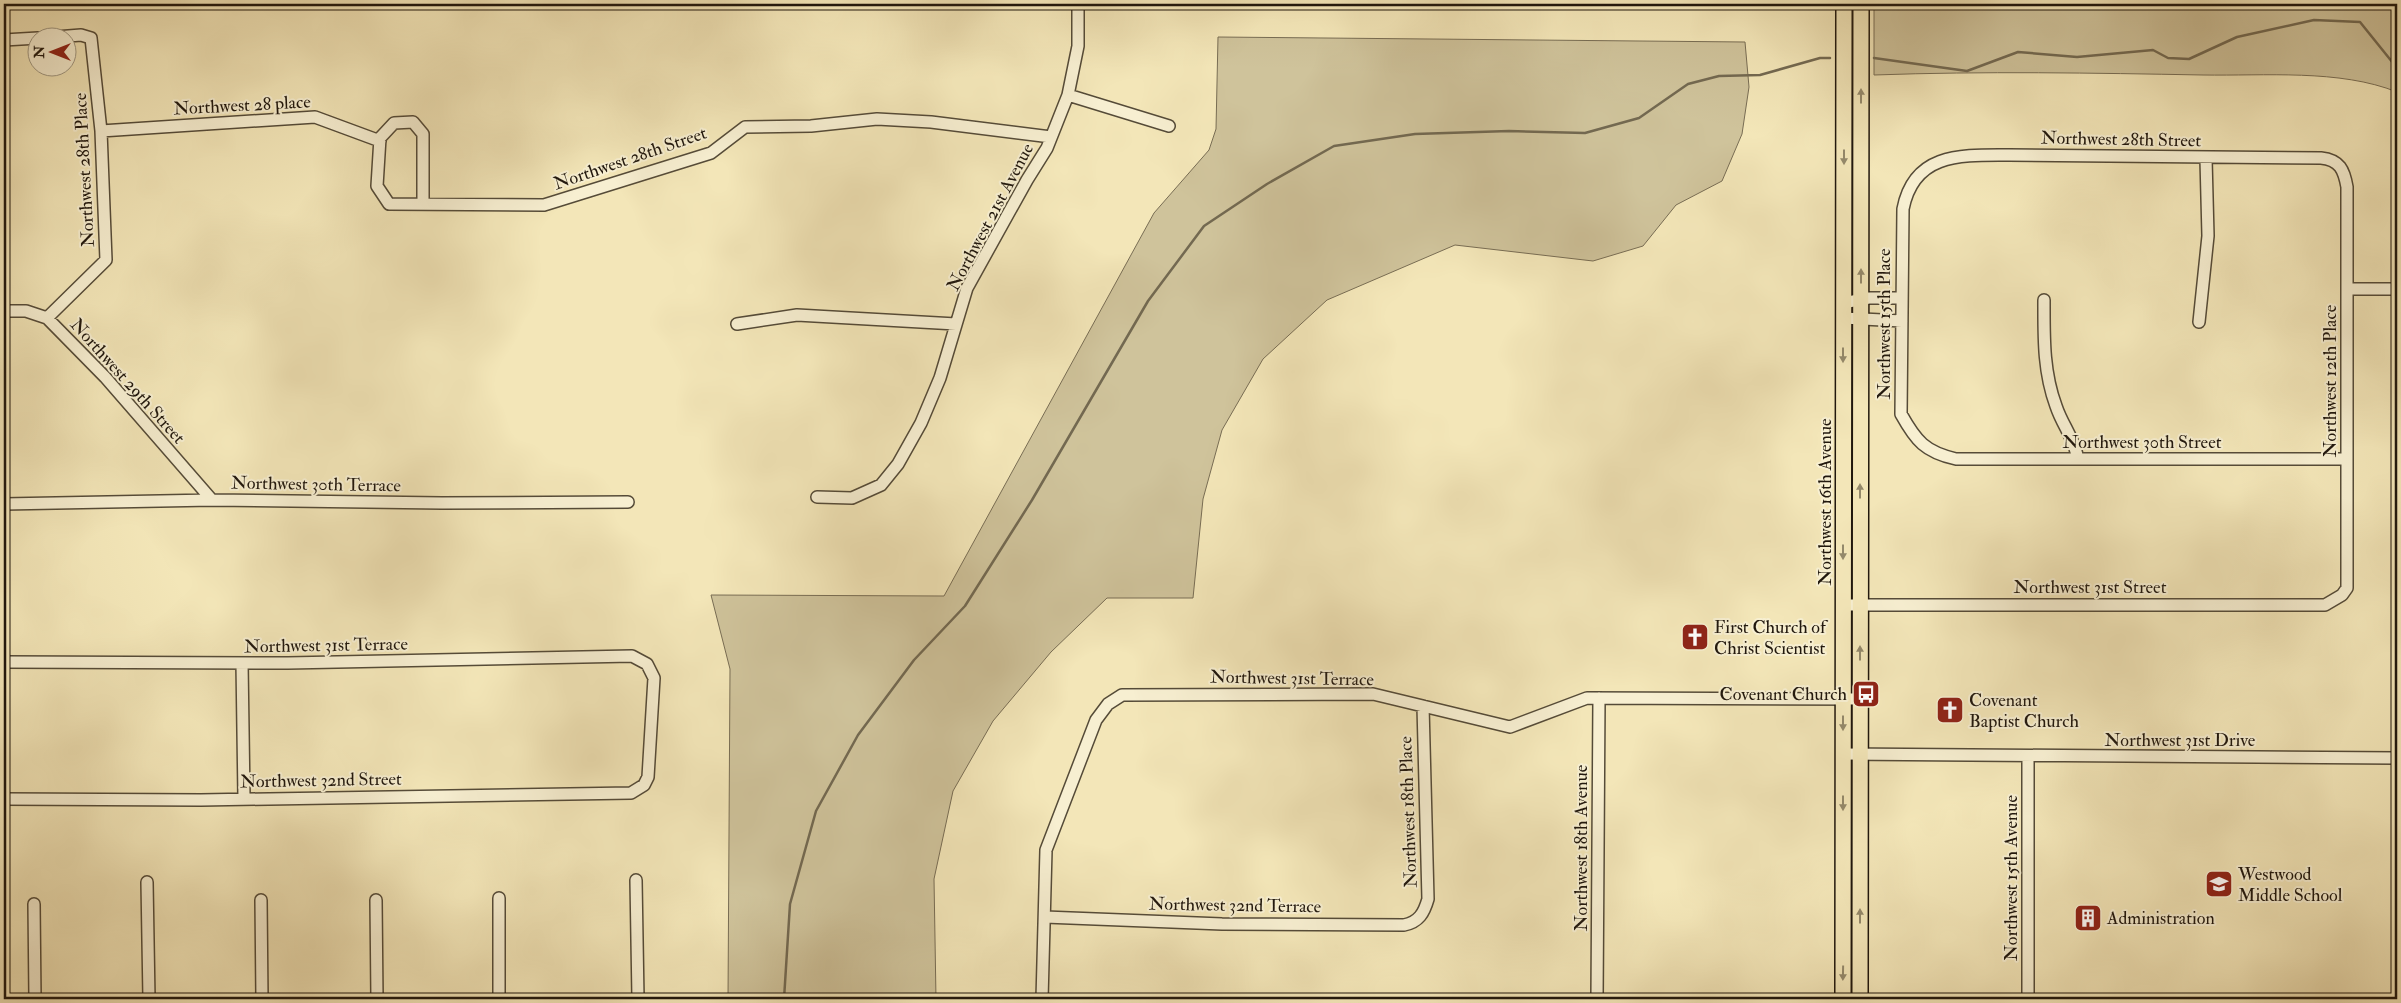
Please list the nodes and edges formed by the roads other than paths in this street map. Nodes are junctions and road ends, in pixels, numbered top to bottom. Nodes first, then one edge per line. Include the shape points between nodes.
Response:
1 (1078, 4) edge
2 (1844, 4) edge
3 (1861, 4) edge
4 (78, 36) edge
5 (28, 39) edge
6 (4, 40) edge
7 (1068, 95) junction
8 (1169, 126) dead end
9 (101, 131) junction
10 (1844, 133) junction
11 (1861, 133) junction
12 (1051, 137) junction
13 (380, 141) junction
14 (2206, 159) junction
15 (2335, 161) joint
16 (1914, 180) joint
17 (423, 204) junction
18 (2348, 289) junction
19 (2397, 289) edge
20 (1902, 298) junction
21 (1861, 299) junction
22 (2044, 300) dead end
23 (4, 311) edge
24 (1843, 311) junction
25 (47, 318) junction
26 (1860, 318) junction
27 (1902, 321) junction
28 (2199, 322) dead end
29 (737, 324) dead end
30 (956, 324) junction
31 (1938, 455) joint
32 (2078, 459) junction
33 (2347, 459) junction
34 (817, 497) dead end
35 (212, 500) junction
36 (628, 502) dead end
37 (4, 504) edge
38 (2335, 600) joint
39 (1843, 605) junction
40 (1860, 605) junction
41 (4, 662) edge
42 (242, 664) junction
43 (1599, 698) junction
44 (1843, 699) junction
45 (1860, 699) junction
46 (1423, 706) junction
47 (1843, 754) junction
48 (1860, 755) junction
49 (2028, 757) junction
50 (2397, 758) edge
51 (639, 790) joint
52 (244, 798) junction
53 (4, 799) edge
54 (636, 880) dead end
55 (147, 882) dead end
56 (499, 898) dead end
57 (260, 900) dead end
58 (376, 900) dead end
59 (34, 904) dead end
60 (1421, 916) joint
61 (1045, 917) junction
62 (1860, 947) junction
63 (1843, 948) junction
64 (35, 999) edge
65 (149, 999) edge
66 (262, 999) edge
67 (377, 999) edge
68 (499, 999) edge
69 (638, 999) edge
70 (1042, 999) edge
71 (1597, 999) edge
72 (1843, 999) edge
73 (1860, 999) edge
74 (2028, 999) edge

1 - 7 street, Northwest 21st Avenue via 1078,46
2 - 10 main road, Northwest 16th Avenue
11 -> 3 main road, Northwest 16th Avenue
4 - 9 street, Northwest 28th Place via 91,38
5 - 6 street
7 - 8 street
7 - 12 street, Northwest 21st Avenue
9 - 13 street, Northwest 28 place via 315,117
9 - 25 street, Northwest 28th Place via 106,260
10 - 11 main road
10 -> 24 main road, Northwest 16th Avenue
21 -> 11 main road, Northwest 16th Avenue
12 - 17 street, Northwest 28th Street via 931,122 878,119 811,126 745,127 711,153 544,205
12 - 30 street, Northwest 21st Avenue via 967,288
13 - 17 street, Northwest 28th Street via 377,186 389,204
13 - 17 street via 394,122 413,122 423,134
14 - 15 street, Northwest 28th Street via 2321,158
14 - 16 street, Northwest 28th Street via 1966,155 1940,160
14 - 28 street via 2208,236
15 - 18 street, Northwest 12th Place via 2341,167 2347,187
16 - 20 street, Northwest 15th Place via 1906,194 1903,209
18 - 19 street
18 - 33 street, Northwest 12th Place
20 - 21 street
20 - 27 street, Northwest 15th Place
21 - 24 street
21 - 26 main road, Northwest 16th Avenue
22 - 32 street via 2047,378 2056,408 2074,441
23 - 25 street, Northwest 29th Street via 26,311
24 - 26 street
24 -> 39 main road, Northwest 16th Avenue
25 - 35 street, Northwest 29th Street via 104,377
26 - 27 street
40 -> 26 main road, Northwest 16th Avenue
27 - 31 street, Northwest 15th Place via 1901,414 1914,439
29 - 30 street via 797,315
30 - 34 street, Northwest 21st Avenue via 940,378 921,423 898,464 881,485 852,498
31 - 32 street, Northwest 30th Street via 1956,460
32 - 33 street, Northwest 30th Street
33 - 38 street, Northwest 12th Place via 2348,579 2347,588
35 - 36 street, Northwest 30th Terrace
35 - 37 street, Northwest 30th Terrace
38 - 40 street, Northwest 31st Street via 2325,605
39 - 40 street, Northwest 31st Street
39 - 44 main road, Northwest 16th Avenue
45 -> 40 main road, Northwest 16th Avenue
41 - 42 street, Northwest 31st Terrace
42 - 51 street, Northwest 31st Terrace via 632,656 647,664 654,678 648,777
42 - 52 street
43 - 44 street, Northwest 31st Terrace
43 - 46 street, Northwest 31st Terrace via 1587,698 1510,726
43 - 71 street, Northwest 18th Avenue
44 - 45 street, Northwest 31st Terrace
44 -> 47 main road, Northwest 16th Avenue
45 - 48 main road, Northwest 16th Avenue
46 - 60 street, Northwest 18th Place via 1428,899
46 - 61 street, Northwest 31st Terrace via 1373,694 1122,695 1108,704 1096,720 1046,850
47 - 48 street, Northwest 31st Drive
47 -> 63 main road, Northwest 16th Avenue
48 - 49 street, Northwest 31st Drive
62 -> 48 main road, Northwest 16th Avenue
49 - 50 street, Northwest 31st Drive
49 - 74 street, Northwest 15th Avenue
51 - 52 street, Northwest 32nd Street via 631,793
52 - 53 street, Northwest 32nd Street
54 - 69 street
55 - 65 street
56 - 68 street
57 - 66 street
58 - 67 street
59 - 64 street
60 - 61 street, Northwest 32nd Terrace via 1404,926 1222,924
61 - 70 street
62 - 63 main road
62 - 73 main road, Northwest 16th Avenue
63 -> 72 main road, Northwest 16th Avenue

